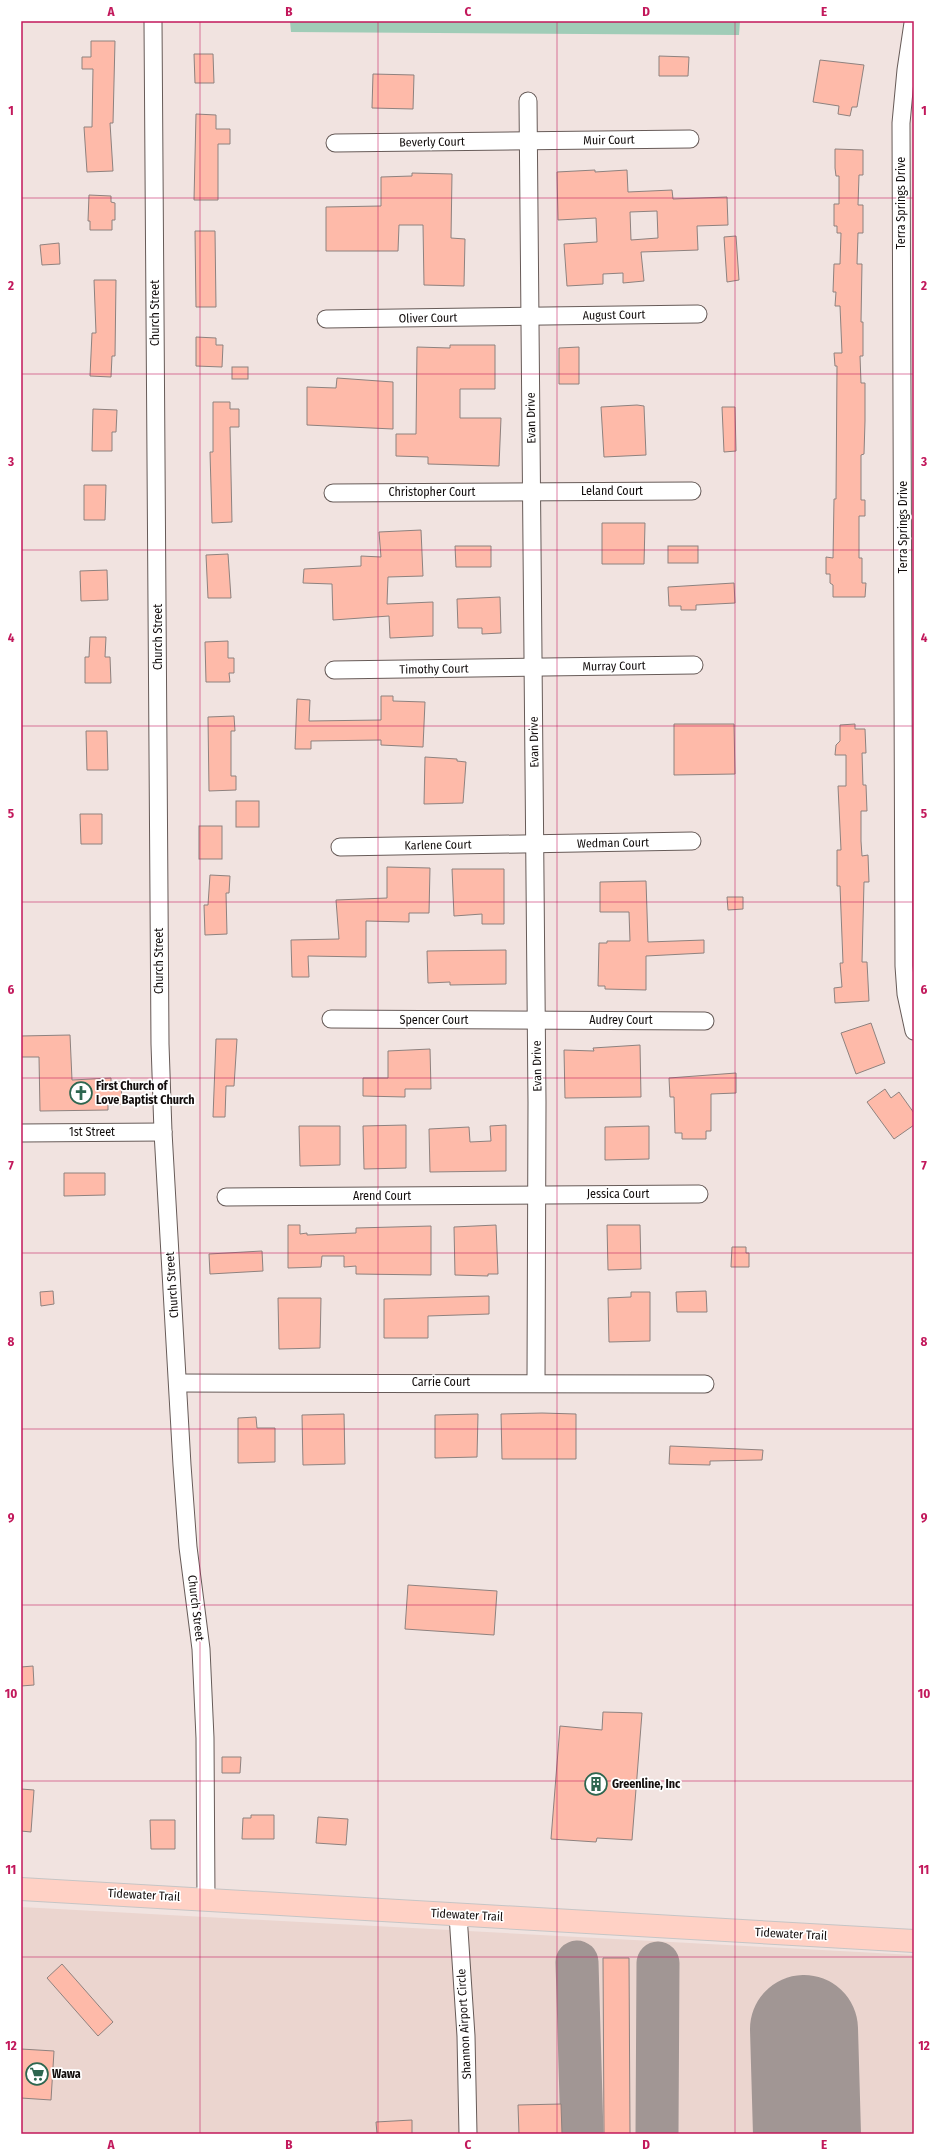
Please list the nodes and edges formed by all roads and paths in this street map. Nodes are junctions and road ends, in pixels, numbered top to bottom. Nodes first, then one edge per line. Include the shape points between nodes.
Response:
1 (153, 21) edge
2 (909, 22) edge
3 (528, 101) dead end
4 (690, 139) dead end
5 (528, 141) junction
6 (335, 143) dead end
7 (698, 314) dead end
8 (530, 317) junction
9 (326, 319) dead end
10 (692, 490) dead end
11 (532, 492) junction
12 (333, 493) dead end
13 (908, 581) edge
14 (694, 665) dead end
15 (534, 668) junction
16 (334, 670) dead end
17 (692, 841) dead end
18 (535, 844) junction
19 (340, 847) dead end
20 (331, 1019) dead end
21 (537, 1020) junction
22 (705, 1021) dead end
23 (914, 1030) edge
24 (163, 1132) junction
25 (21, 1133) edge
26 (699, 1194) dead end
27 (537, 1195) junction
28 (226, 1197) dead end
29 (536, 1382) junction
30 (178, 1383) junction
31 (705, 1384) dead end
32 (21, 1888) edge
33 (206, 1899) junction
34 (458, 1915) junction
35 (914, 1941) edge
36 (468, 2134) edge

1 - 24 street, Church Street via 159,999
2 - 13 street, Terra Springs Drive via 901,123
3 - 5 street, Evan Drive
4 - 5 street, Muir Court
5 - 6 street, Beverly Court
5 - 8 street, Evan Drive
7 - 8 street, August Court
8 - 9 street, Oliver Court
8 - 11 street, Evan Drive
10 - 11 street, Leland Court
11 - 12 street, Christopher Court
11 - 15 street, Evan Drive
13 - 23 street, Terra Springs Drive via 904,966 906,994
14 - 15 street, Murray Court
15 - 16 street, Timothy Court
15 - 18 street, Evan Drive
17 - 18 street, Wedman Court
18 - 19 street, Karlene Court
18 - 21 street, Evan Drive
20 - 21 street, Spencer Court
21 - 22 street, Audrey Court
21 - 27 street, Evan Drive
24 - 25 street, 1st Street
24 - 30 street, Church Street
26 - 27 street, Jessica Court
27 - 28 street, Arend Court
27 - 29 street, Evan Drive
29 - 30 street, Carrie Court
29 - 31 street, Carrie Court
30 - 33 street, Church Street via 188,1547 201,1649 205,1738
32 - 33 main road, Tidewater Trail
33 - 34 main road, Tidewater Trail
34 - 35 main road, Tidewater Trail
34 - 36 street, Shannon Airport Circle via 466,2036

